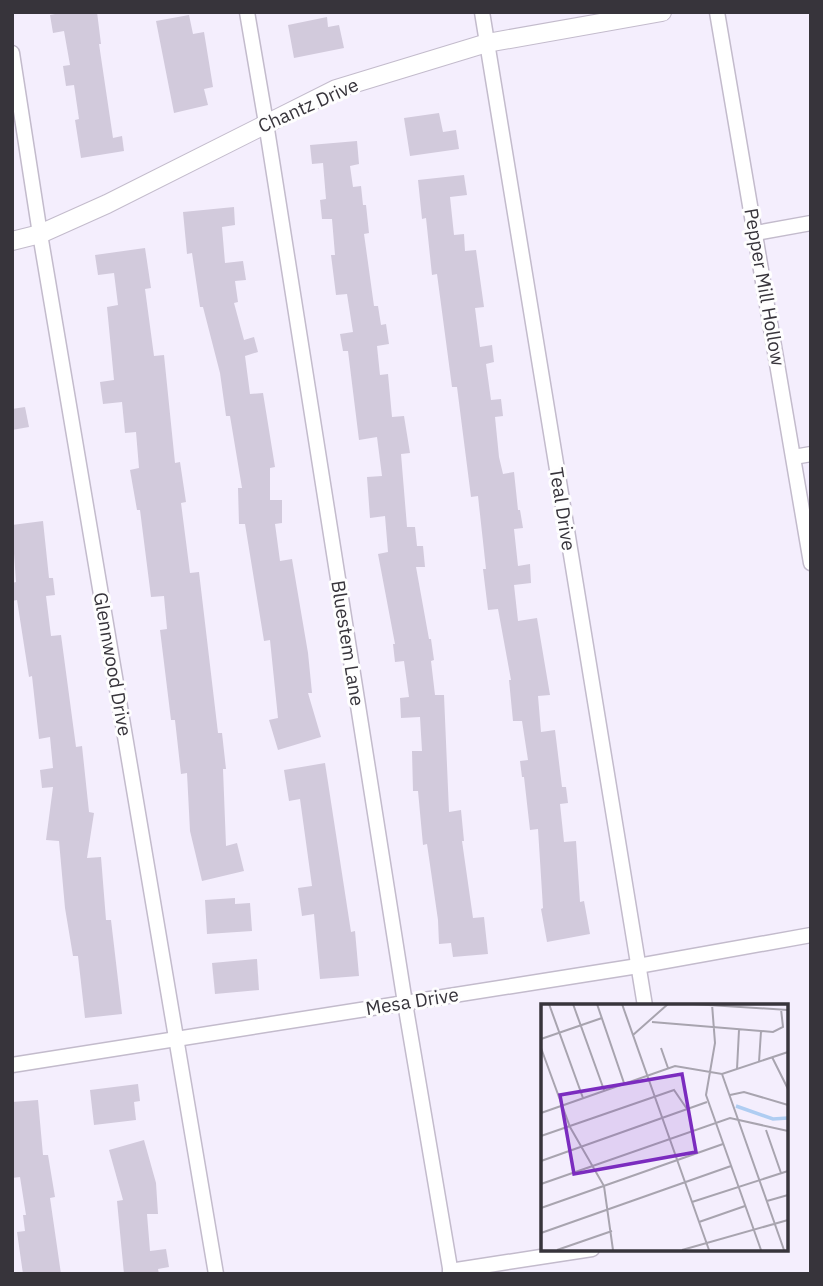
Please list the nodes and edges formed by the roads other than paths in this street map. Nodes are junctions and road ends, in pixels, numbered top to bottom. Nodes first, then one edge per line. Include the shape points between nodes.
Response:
1 (247, 12) edge
2 (482, 12) edge
3 (662, 12) edge
4 (717, 12) edge
5 (487, 43) junction
6 (12, 53) edge
7 (266, 123) junction
8 (811, 223) edge
9 (755, 233) junction
10 (40, 234) junction
11 (12, 241) edge
12 (811, 454) edge
13 (794, 457) junction
14 (811, 563) edge
15 (811, 935) edge
16 (638, 966) junction
17 (405, 1003) junction
18 (645, 1004) edge
19 (177, 1038) junction
20 (12, 1065) edge
21 (581, 1251) edge
22 (451, 1273) edge
23 (216, 1274) edge

1 - 7 street, Bluestem Lane
2 - 5 street, Teal Drive
3 - 5 street, Chantz Drive
4 - 9 street, Pepper Mill Hollow
5 - 7 street, Chantz Drive via 336,89
5 - 16 street, Teal Drive
6 - 10 street, Glennwood Drive
7 - 10 street, Chantz Drive
7 - 17 street, Bluestem Lane
8 - 9 street
9 - 13 street, Pepper Mill Hollow
10 - 11 street, Chantz Drive
10 - 19 street, Glennwood Drive
12 - 13 street
13 - 14 street, Pepper Mill Hollow
15 - 16 street, Mesa Drive
16 - 17 street, Mesa Drive
16 - 18 street, Teal Drive
17 - 19 street, Mesa Drive
17 - 22 street, Bluestem Lane
19 - 20 street, Mesa Drive
19 - 23 street, Glennwood Drive
21 - 22 street

